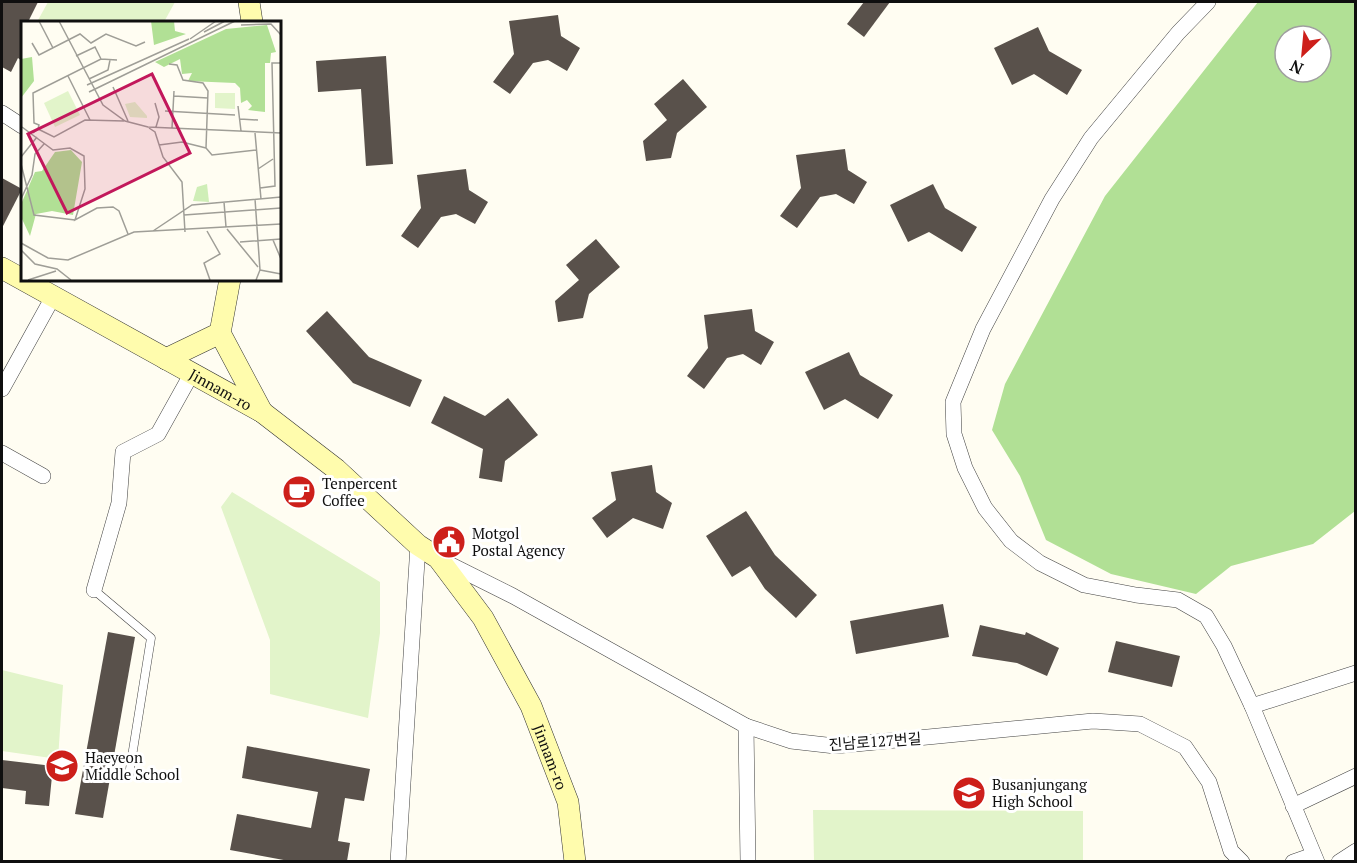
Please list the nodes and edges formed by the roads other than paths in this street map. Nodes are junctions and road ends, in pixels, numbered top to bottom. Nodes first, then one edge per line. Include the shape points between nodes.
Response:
1 (249, 2) edge
2 (1208, 2) edge
3 (252, 21) edge
4 (2, 113) edge
5 (21, 125) edge
6 (2, 268) edge
7 (21, 279) edge
8 (23, 280) edge
9 (230, 280) edge
10 (53, 297) junction
11 (220, 333) junction
12 (166, 359) junction
13 (192, 373) junction
14 (2, 389) edge
15 (262, 412) junction
16 (2, 453) edge
17 (43, 476) dead end
18 (418, 545) junction
19 (438, 558) junction
20 (94, 590) joint
21 (1356, 673) edge
22 (1252, 706) junction
23 (746, 726) junction
24 (129, 775) dead end
25 (1356, 776) edge
26 (1293, 806) junction
27 (1356, 851) edge
28 (1315, 858) edge
29 (398, 861) edge
30 (575, 861) edge
31 (748, 861) edge
32 (1242, 861) edge
33 (1293, 861) edge
34 (1339, 861) edge

1 - 3 main road
2 - 22 street via 1091,138 1052,200 983,328 953,402 954,434 985,508 1011,541 1040,563 1084,585 1178,600 1206,616
4 - 5 street
6 - 7 main road, Jinnam-ro
8 - 10 main road, Jinnam-ro
9 - 11 main road
10 - 12 main road, Jinnam-ro
10 - 14 street
11 - 12 main road
11 - 15 main road
12 - 13 main road, Jinnam-ro
13 - 15 main road, Jinnam-ro
13 - 20 street via 158,434 123,452 119,503
15 - 18 main road, Jinnam-ro via 336,469
16 - 17 street
18 - 19 main road, Jinnam-ro
18 - 29 street
19 - 23 street, 진남로127번길
19 - 30 main road, Jinnam-ro via 483,618 531,706 568,802
20 - 24 lane via 151,638
21 - 22 street
22 - 26 street
23 - 31 street
23 - 32 street, 진남로127번길 via 791,741 835,746 1093,721 1140,724 1185,747 1209,782 1231,851
25 - 26 street
26 - 28 street
27 - 34 street
28 - 33 street

